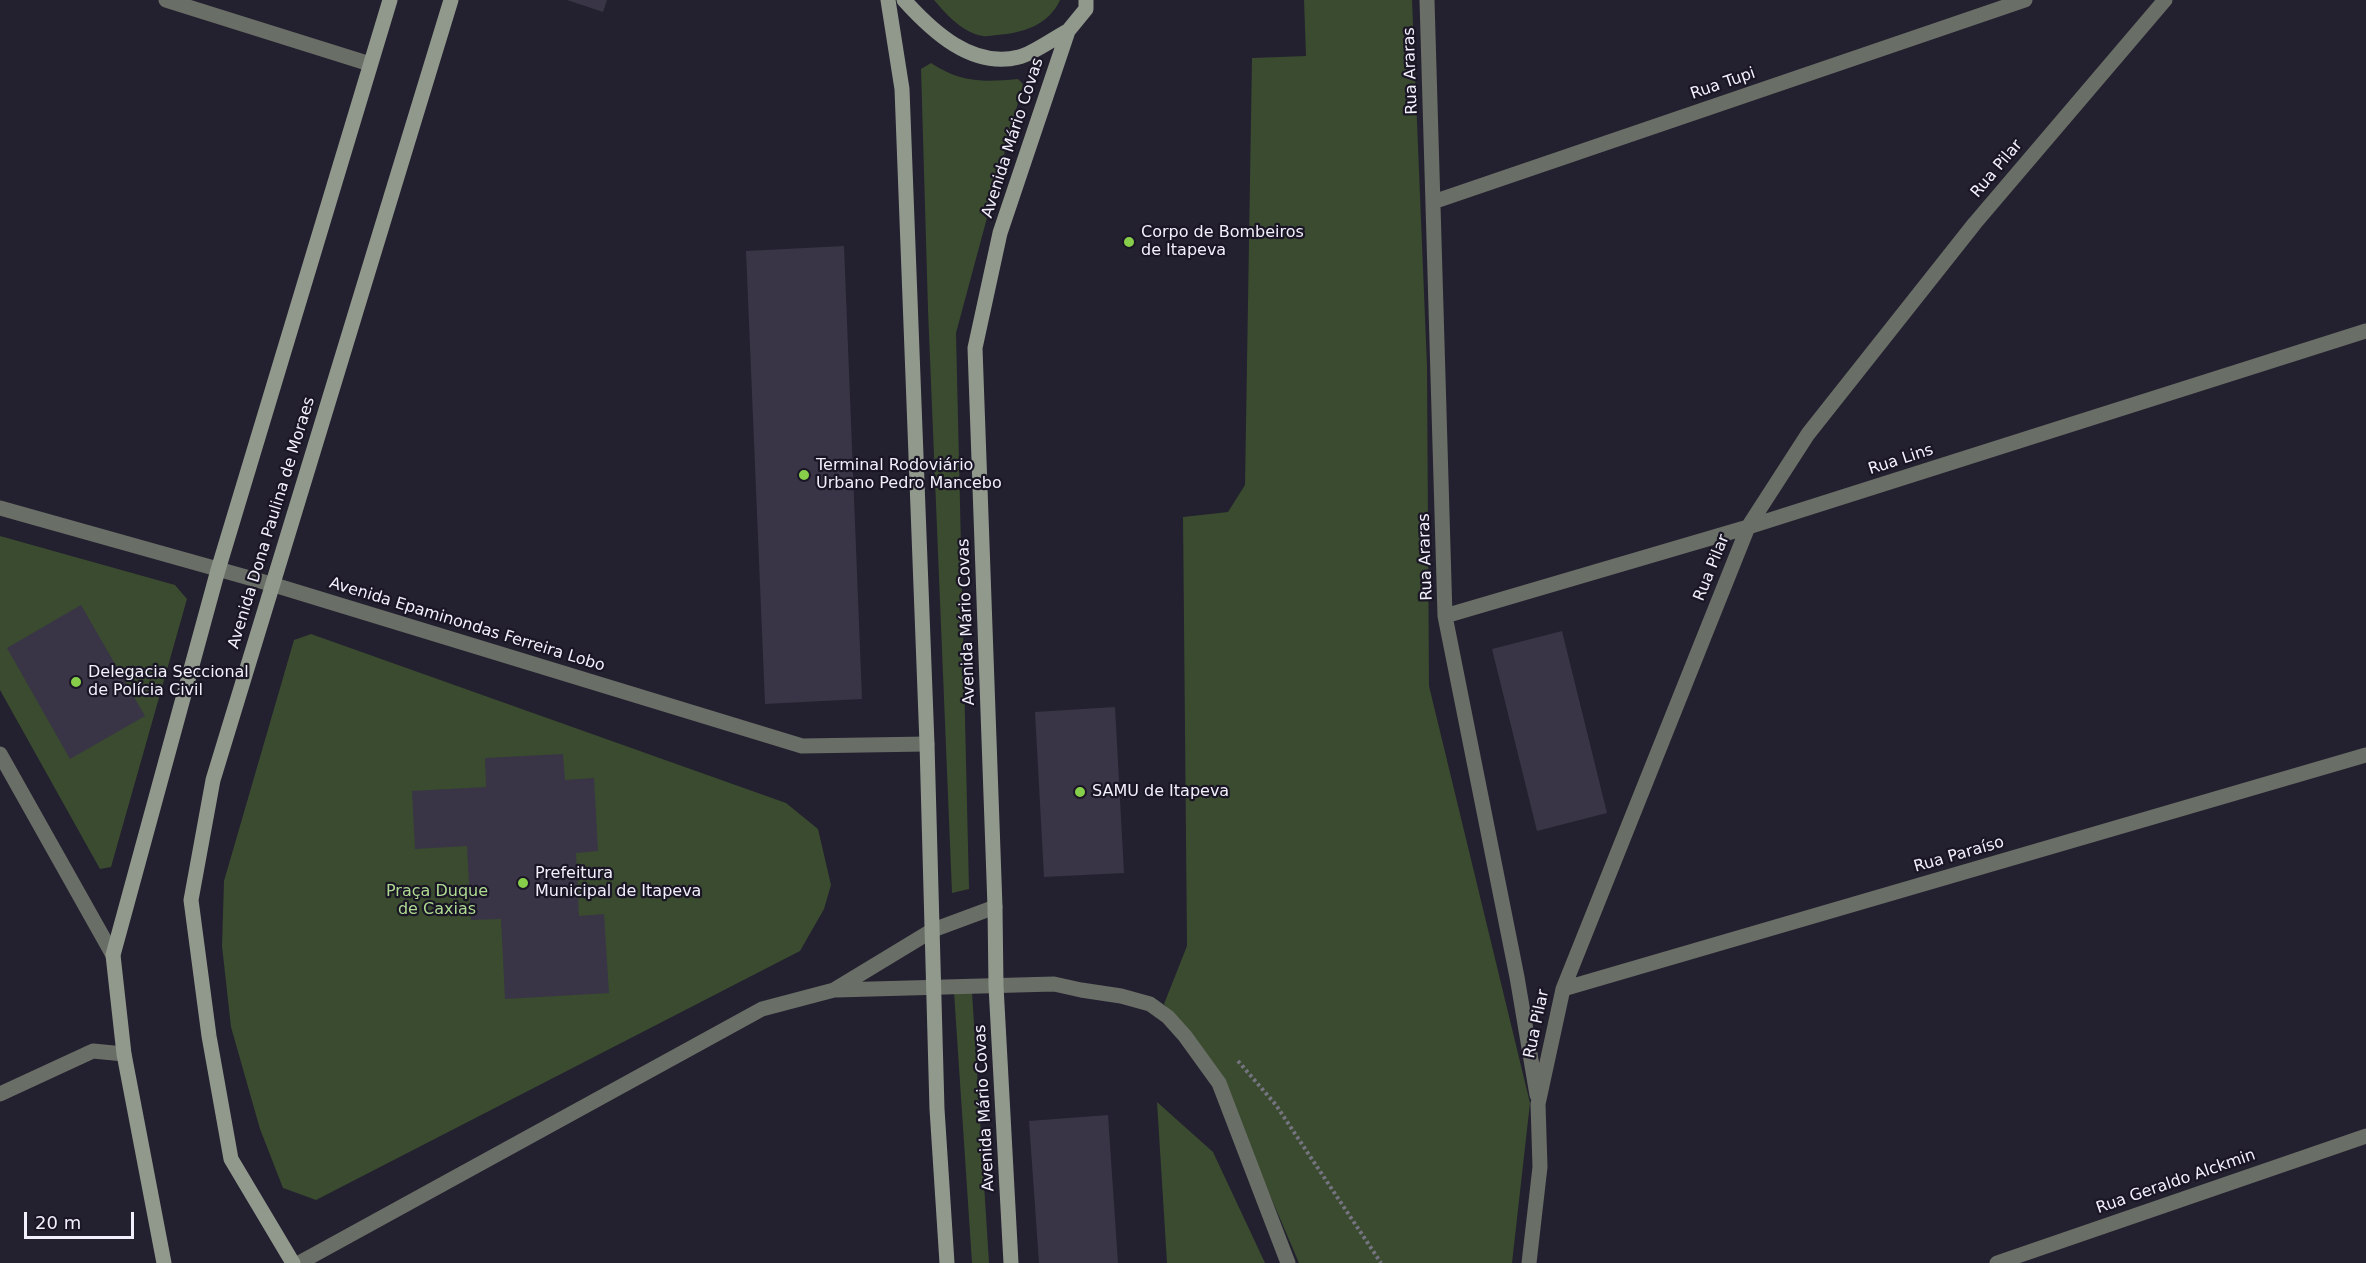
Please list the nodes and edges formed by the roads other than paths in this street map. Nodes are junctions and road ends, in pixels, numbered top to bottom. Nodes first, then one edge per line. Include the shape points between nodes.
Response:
1 (166, 0) edge
2 (390, 0) edge
3 (451, 0) edge
4 (888, 0) edge
5 (904, 0) edge
6 (1427, 0) edge
7 (2025, 0) edge
8 (2164, 0) edge
9 (1088, 3) edge
10 (1068, 31) junction
11 (370, 64) junction
12 (1433, 202) junction
13 (2366, 331) edge
14 (0, 508) edge
15 (1748, 527) junction
16 (218, 570) junction
17 (271, 584) junction
18 (1445, 616) junction
19 (927, 744) junction
20 (0, 754) edge
21 (2366, 755) edge
22 (995, 907) junction
23 (933, 930) junction
24 (113, 955) junction
25 (996, 986) junction
26 (933, 987) junction
27 (1563, 989) junction
28 (834, 990) junction
29 (124, 1054) junction
30 (0, 1094) edge
31 (1539, 1104) junction
32 (2366, 1136) edge
33 (164, 1263) edge
34 (293, 1263) edge
35 (299, 1263) edge
36 (947, 1263) edge
37 (1011, 1263) edge
38 (1288, 1263) edge
39 (1529, 1263) edge
40 (1997, 1263) edge

1 - 11 street
2 - 11 main road
3 - 17 main road, Avenida Dona Paulina de Moraes
4 - 19 main road via 902,89
5 - 10 main road via 939,35 988,59 1019,57
6 - 12 street, Rua Araras
7 - 12 street, Rua Tupi
8 - 15 street, Rua Pilar via 1975,223 1808,434
9 - 10 main road, Avenida Mário Covas
10 - 22 main road, Avenida Mário Covas via 1000,233 975,348
11 - 16 main road
12 - 18 street, Rua Araras
13 - 15 street, Rua Lins
14 - 16 street, Avenida Epaminondas Ferreira Lobo
15 - 18 street, Rua Lins
15 - 27 street, Rua Pilar
16 - 17 street, Avenida Epaminondas Ferreira Lobo
16 - 24 main road
17 - 19 street, Avenida Epaminondas Ferreira Lobo via 802,746
17 - 34 main road, Avenida Dona Paulina de Moraes via 213,780 191,900 231,1159
18 - 31 street, Rua Araras
19 - 23 main road
20 - 24 street
21 - 27 street, Rua Paraíso
22 - 23 street
22 - 25 main road, Avenida Mário Covas
23 - 26 main road
23 - 28 street
24 - 29 main road
25 - 26 street
25 - 37 main road, Avenida Mário Covas
25 - 38 street via 1054,984 1140,1001 1168,1017 1219,1083
26 - 28 street
26 - 36 main road
27 - 31 street, Rua Pilar
28 - 35 street via 762,1009
29 - 30 street via 93,1051
29 - 33 main road
31 - 39 street, Rua Pilar via 1539,1167
32 - 40 street, Rua Geraldo Alckmin

